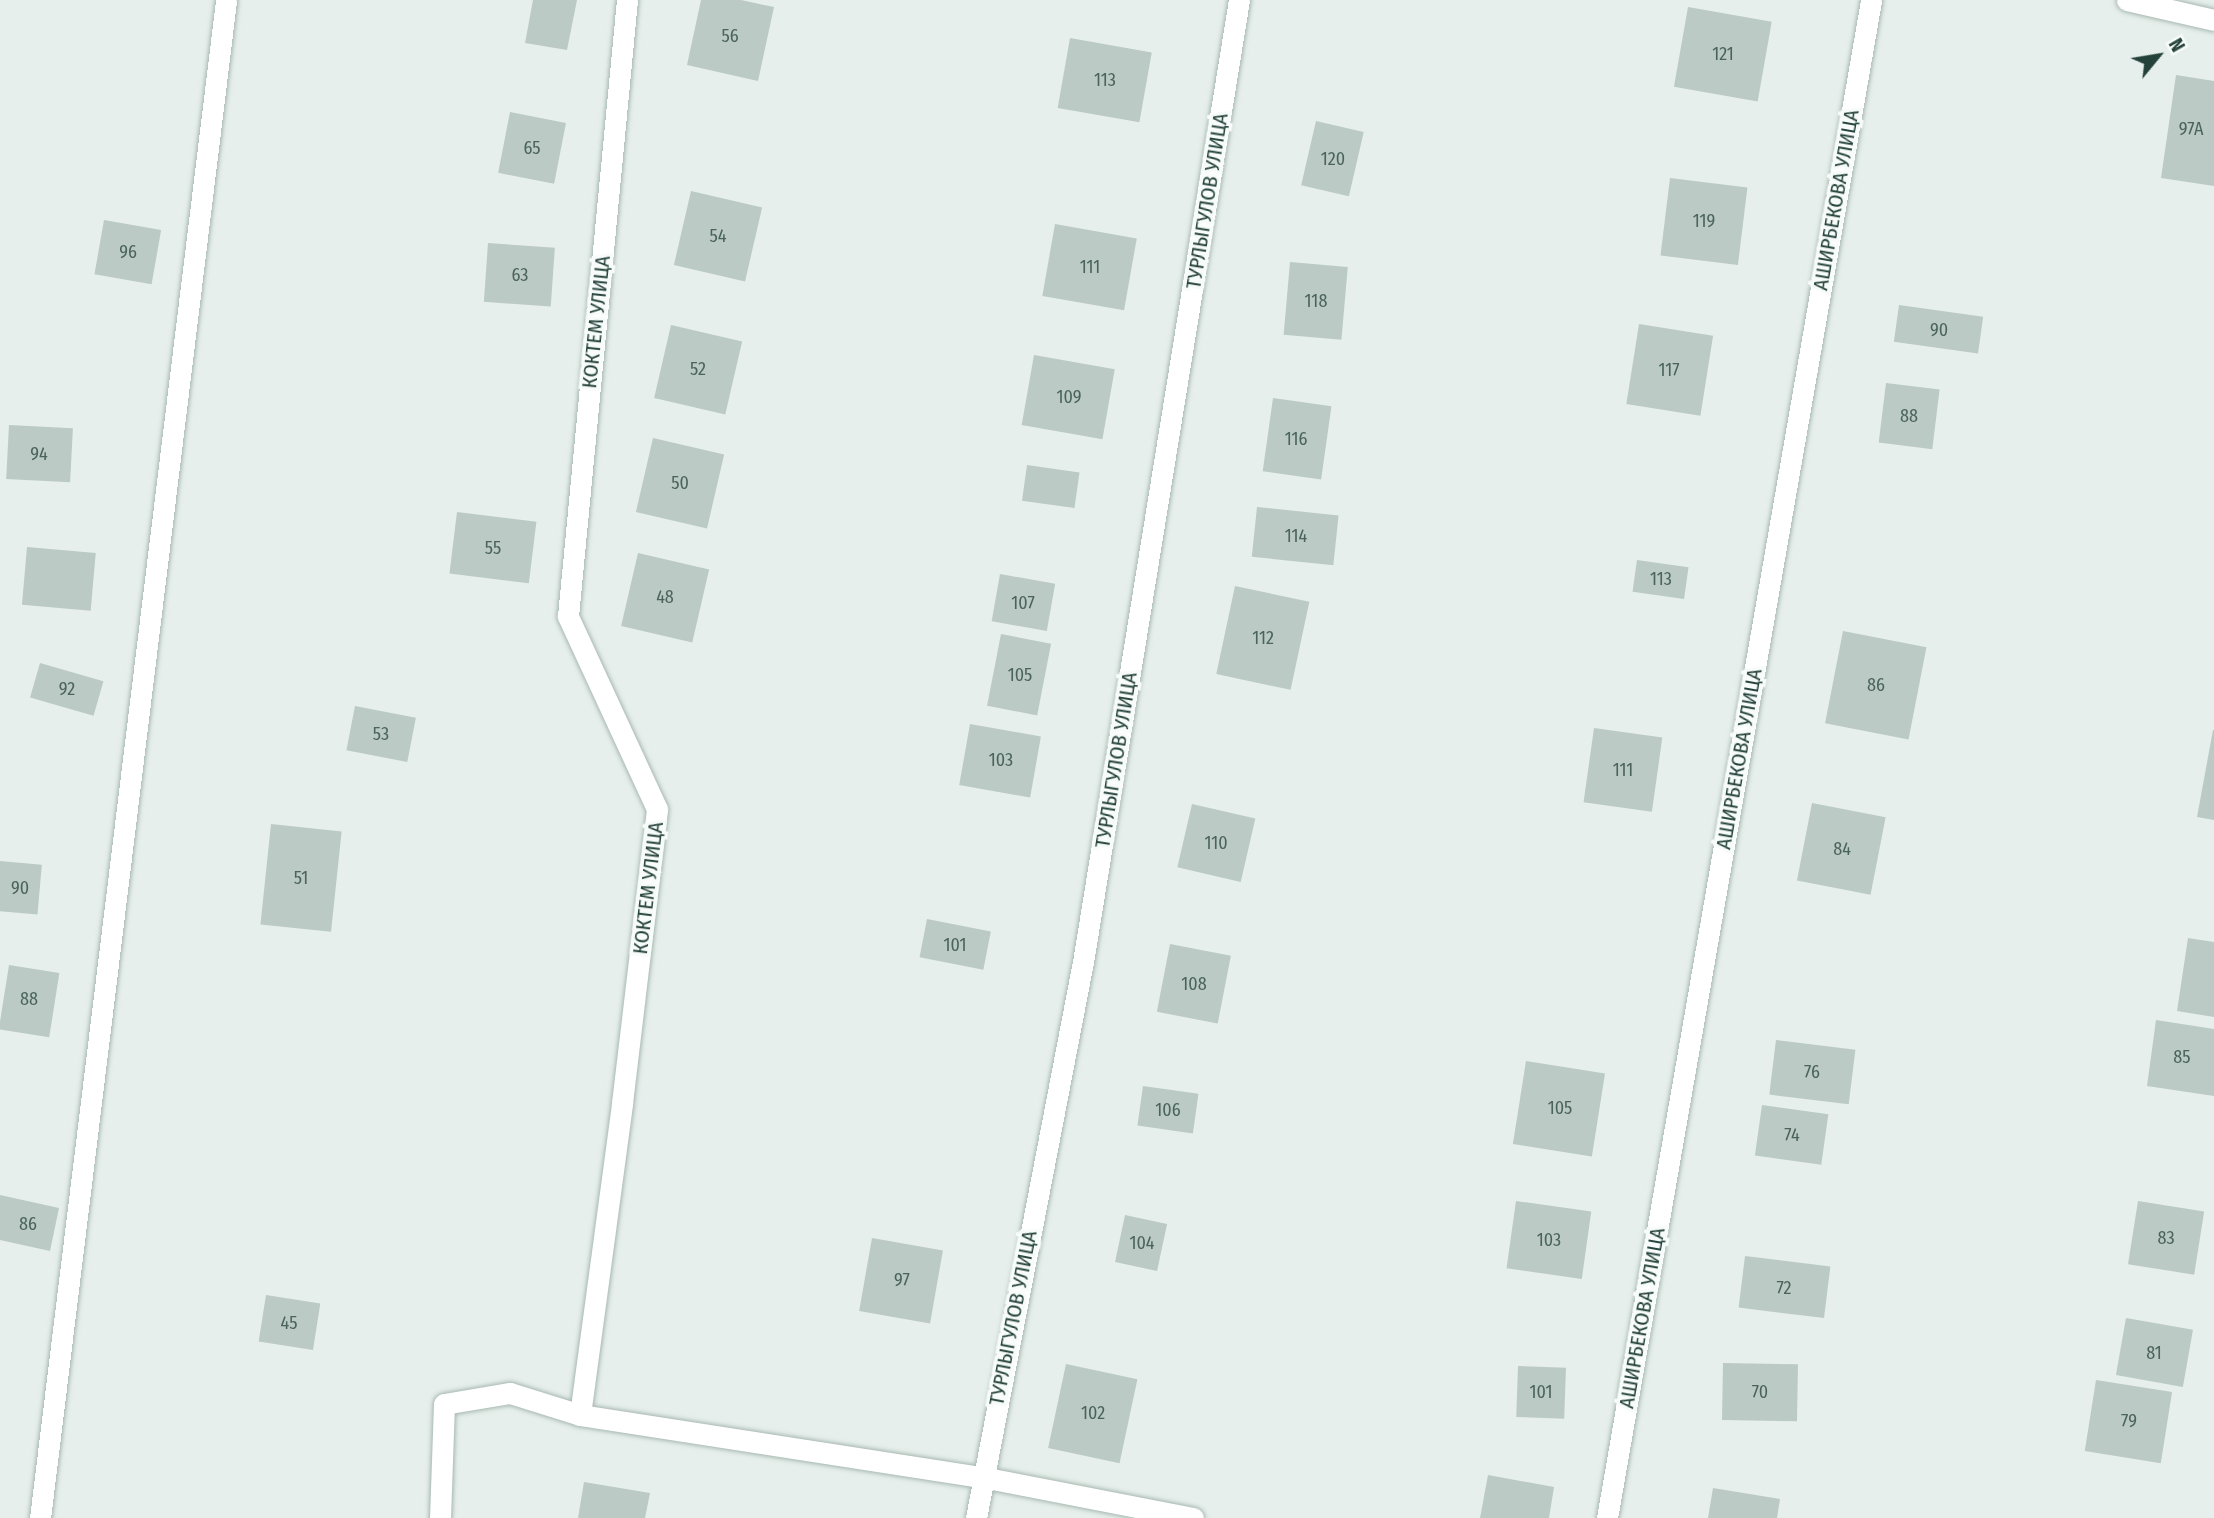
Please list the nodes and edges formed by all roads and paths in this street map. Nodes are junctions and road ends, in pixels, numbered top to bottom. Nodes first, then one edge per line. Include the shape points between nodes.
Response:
1 (226, 0) edge
2 (627, 0) edge
3 (1240, 0) edge
4 (1871, 0) edge
5 (2127, 0) edge
6 (2214, 20) edge
7 (580, 1415) junction
8 (982, 1477) junction
9 (40, 1518) edge
10 (439, 1518) edge
11 (976, 1518) edge
12 (1193, 1518) edge
13 (1607, 1518) edge

1 - 9 street
2 - 7 street, КОКТЕМ УЛИЦА via 568,616 657,809
3 - 8 street, ТУРЛЫГУЛОВ УЛИЦА via 1083,962
4 - 13 street, АШИРБЕКОВА УЛИЦА
5 - 6 street
7 - 8 street
7 - 10 street via 510,1392 444,1404
8 - 11 street, ТУРЛЫГУЛОВ УЛИЦА
8 - 12 street

